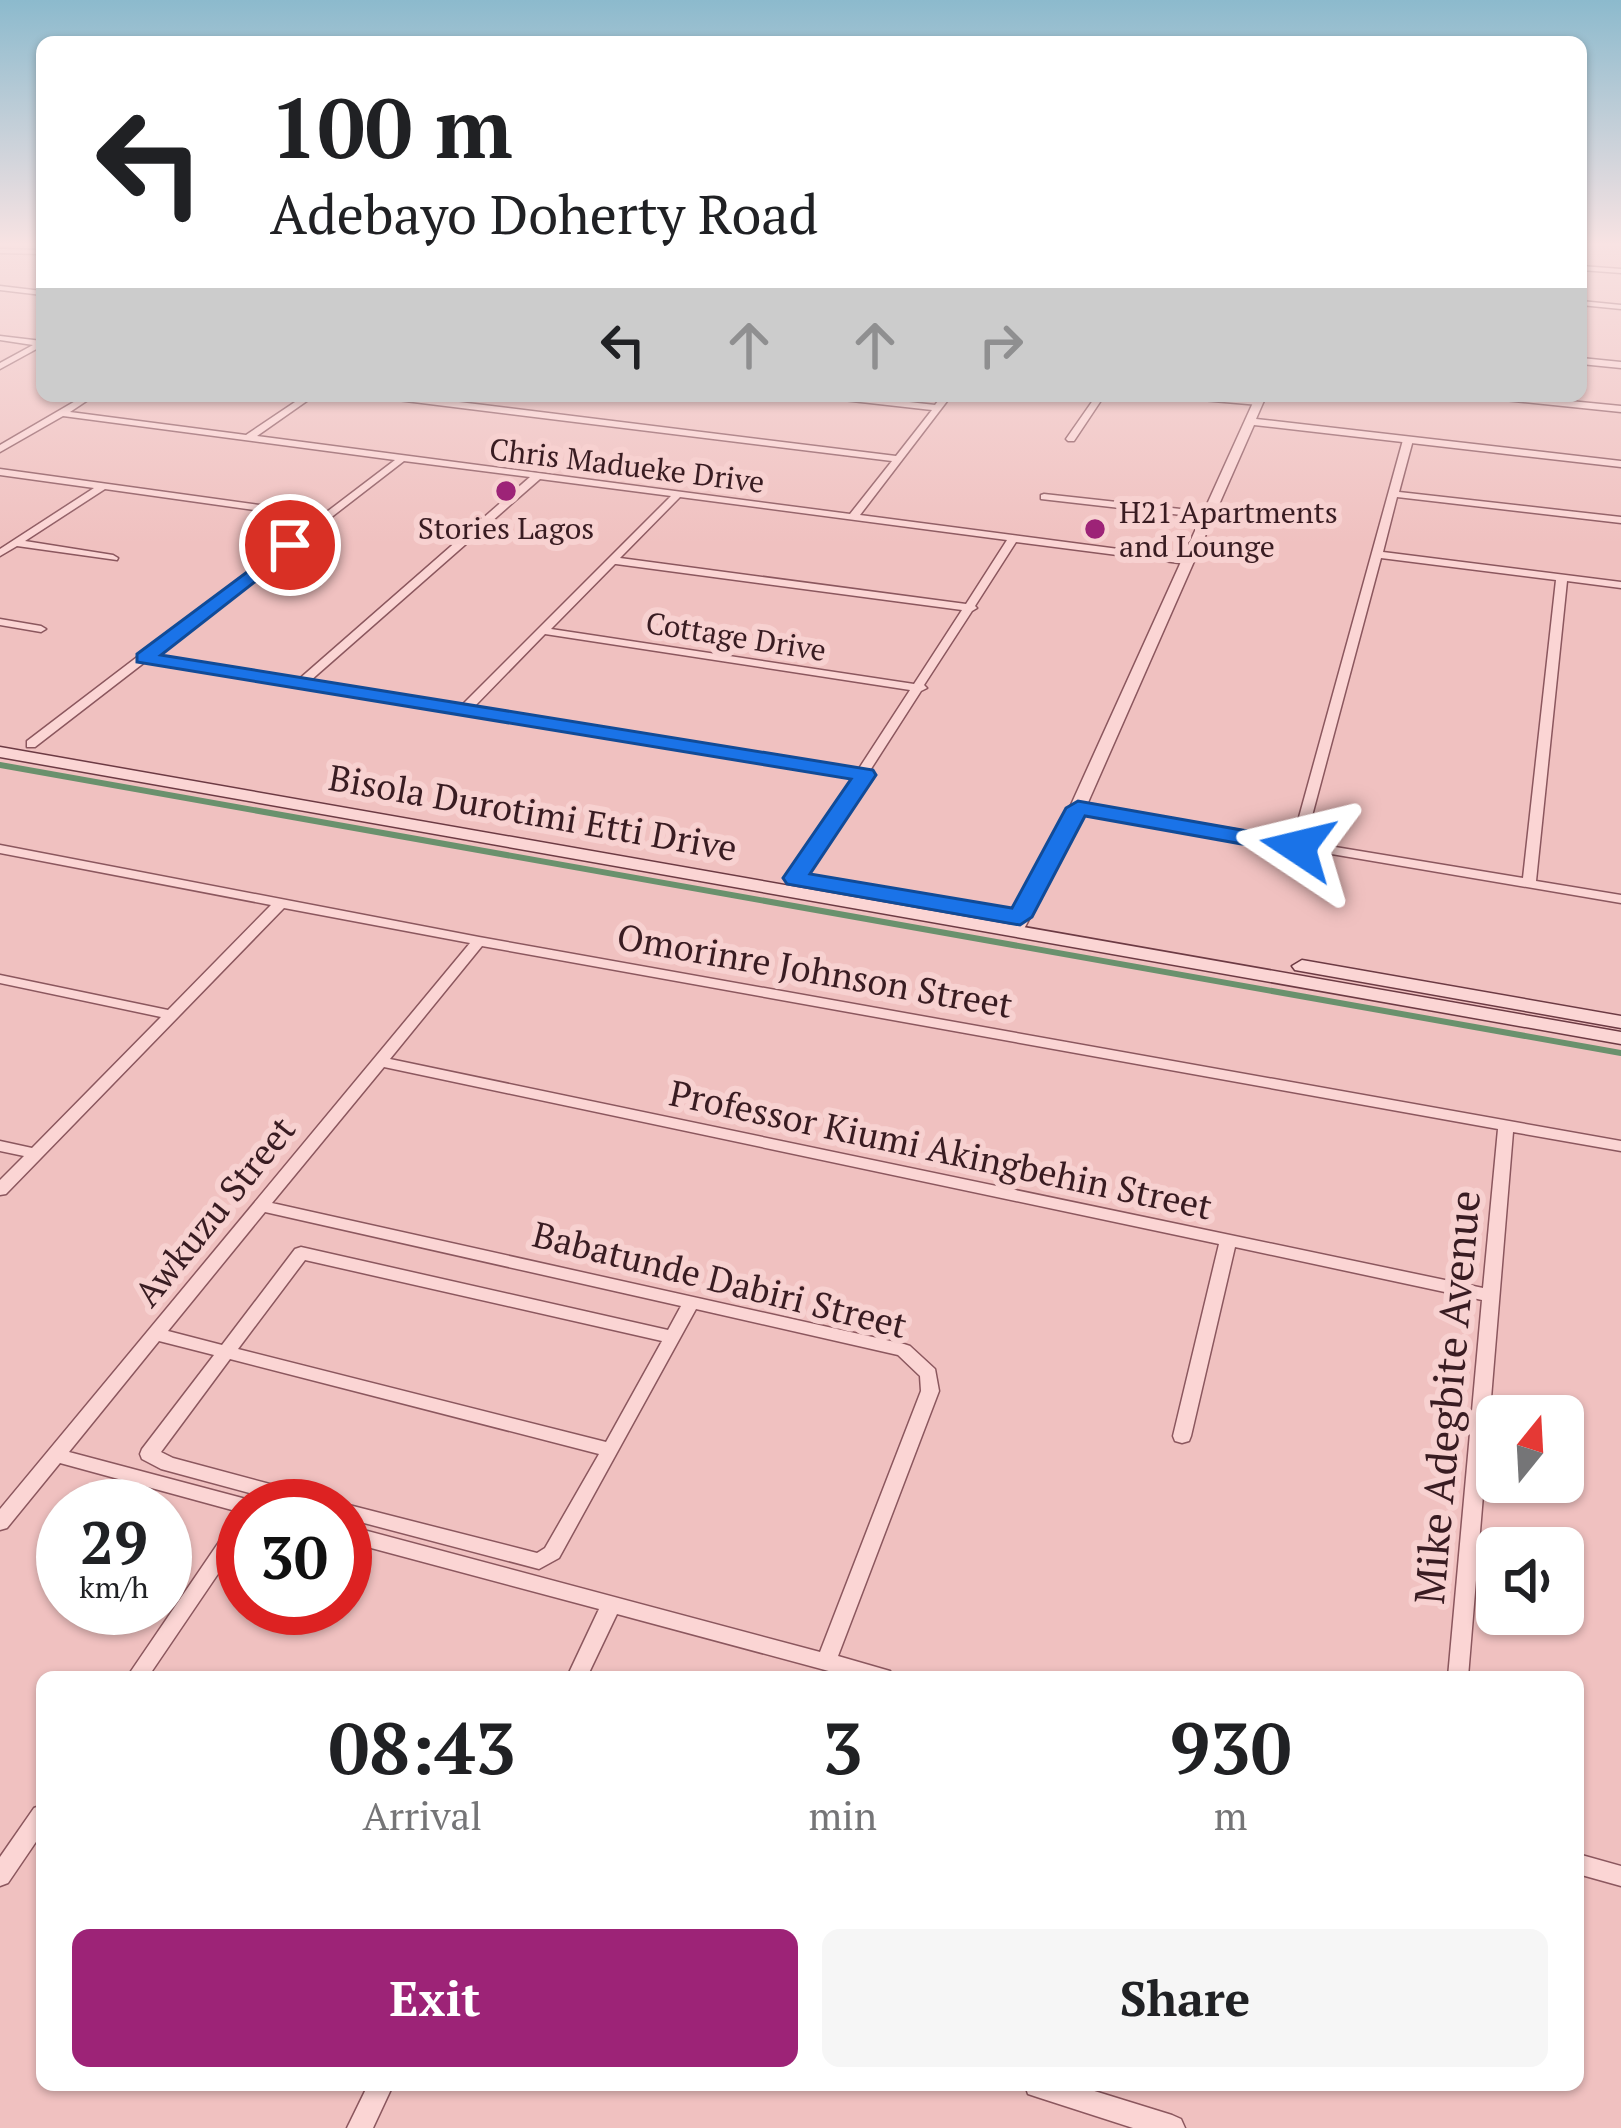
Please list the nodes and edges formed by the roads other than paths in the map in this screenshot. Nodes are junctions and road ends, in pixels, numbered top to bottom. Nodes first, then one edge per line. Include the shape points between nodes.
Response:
1 (36, 346) edge
2 (1587, 361) edge
3 (1621, 364) edge
4 (0, 366) edge
5 (80, 402) edge
6 (301, 402) edge
7 (471, 402) edge
8 (886, 402) edge
9 (942, 402) edge
10 (1096, 402) edge
11 (1259, 402) edge
12 (1553, 402) edge
13 (938, 408) junction
14 (1621, 409) edge
15 (61, 413) junction
16 (1250, 421) junction
17 (249, 437) junction
18 (1071, 440) dead end
19 (1408, 440) junction
20 (0, 449) edge
21 (897, 459) junction
22 (400, 460) junction
23 (1621, 464) edge
24 (0, 472) edge
25 (536, 477) junction
26 (103, 486) junction
27 (1394, 494) junction
28 (676, 496) junction
29 (1044, 497) dead end
30 (1208, 515) junction
31 (854, 517) junction
32 (327, 518) junction
33 (1621, 520) edge
34 (1012, 540) junction
35 (16, 543) junction
36 (0, 553) edge
37 (1377, 554) junction
38 (113, 558) dead end
39 (616, 561) junction
40 (1187, 561) junction
41 (1562, 577) junction
42 (1621, 585) edge
43 (972, 608) junction
44 (0, 622) edge
45 (41, 629) dead end
46 (545, 631) junction
47 (144, 658) junction
48 (300, 684) junction
49 (921, 688) junction
50 (463, 711) junction
51 (0, 739) edge
52 (31, 744) junction
53 (0, 752) edge
54 (865, 775) junction
55 (1078, 808) junction
56 (1298, 847) junction
57 (0, 849) edge
58 (795, 878) junction
59 (1529, 884) junction
60 (1621, 899) edge
61 (282, 902) junction
62 (1018, 923) junction
63 (479, 941) junction
64 (0, 979) edge
65 (171, 1015) junction
66 (1621, 1022) edge
67 (1621, 1039) edge
68 (379, 1061) junction
69 (1506, 1124) junction
70 (0, 1146) edge
71 (1621, 1146) edge
72 (34, 1154) junction
73 (0, 1190) edge
74 (260, 1206) junction
75 (1228, 1240) junction
76 (1492, 1296) junction
77 (691, 1303) junction
78 (155, 1334) junction
79 (673, 1337) junction
80 (224, 1351) junction
81 (1182, 1436) dead end
82 (611, 1450) junction
83 (56, 1455) junction
84 (224, 1479) edge
85 (216, 1498) edge
86 (372, 1518) edge
87 (0, 1523) edge
88 (372, 1540) edge
89 (216, 1561) edge
90 (612, 1604) junction
91 (826, 1662) junction
92 (141, 1671) edge
93 (580, 1671) edge
94 (860, 1671) edge
95 (1459, 1671) edge
96 (36, 1824) edge
97 (1584, 1866) edge
98 (0, 1876) edge
99 (1621, 1876) edge
100 (377, 2091) edge
101 (1056, 2091) edge
102 (360, 2128) edge
103 (1172, 2128) edge

1 - 4 street
2 - 3 street
5 - 15 street
6 - 17 street
7 - 21 street
8 - 13 street
9 - 13 street
10 - 18 street
11 - 16 street
12 - 14 street
13 - 21 street
15 - 17 street, Chris Madueke Drive
15 - 20 street
16 - 19 street
16 - 30 street
17 - 22 street, Chris Madueke Drive
19 - 23 street
19 - 27 street
21 - 31 street
22 - 25 street, Chris Madueke Drive
22 - 32 street
24 - 26 street
25 - 28 street, Chris Madueke Drive
25 - 48 street
26 - 32 street
26 - 35 street
27 - 33 street
27 - 37 street
28 - 31 street, Chris Madueke Drive
28 - 39 street
29 - 30 street
30 - 40 street
31 - 34 street, Chris Madueke Drive
32 - 47 street
34 - 40 street, Chris Madueke Drive
34 - 43 street
35 - 36 street
35 - 38 street
37 - 41 street
37 - 56 street
39 - 43 street
39 - 46 street
40 - 55 street
41 - 42 street
41 - 59 street
43 - 49 street
44 - 45 street
46 - 49 street, Cottage Drive
46 - 50 street
47 - 48 street
47 - 52 street
48 - 50 street
49 - 54 street
50 - 54 street
51 - 52 main road
52 - 58 main road
53 - 62 main road, Bisola Durotimi Etti Drive
54 - 58 street
55 - 56 street
55 - 62 street
56 - 59 street
57 - 61 street, Omorinre Johnson Street
58 - 62 main road
59 - 60 street
61 - 63 street, Omorinre Johnson Street
61 - 65 street
62 - 66 main road
62 - 67 main road, Bisola Durotimi Etti Drive
63 - 68 street, Awkuzu Street
63 - 69 street, Omorinre Johnson Street
64 - 65 street
65 - 72 street
68 - 74 street, Awkuzu Street
68 - 75 street, Professor Kiumi Akingbehin Street
69 - 71 street, Omorinre Johnson Street
69 - 76 street, Mike Adegbite Avenue
70 - 72 street
72 - 73 street
74 - 77 street, Babatunde Dabiri Street
74 - 78 street, Awkuzu Street
75 - 76 street, Professor Kiumi Akingbehin Street
75 - 81 street
76 - 95 street, Mike Adegbite Avenue
77 - 79 street
77 - 91 street, Babatunde Dabiri Street via 904,1350 929,1374 930,1391
78 - 80 street
78 - 83 street, Awkuzu Street
79 - 80 street via 308,1252
79 - 82 street
80 - 82 street
80 - 84 street via 149,1454
82 - 86 street via 552,1553 539,1562
83 - 85 street
83 - 87 street, Awkuzu Street
88 - 90 street
89 - 92 street
90 - 91 street
90 - 93 street
91 - 94 street
96 - 98 street
97 - 99 street
100 - 102 street
101 - 103 street

